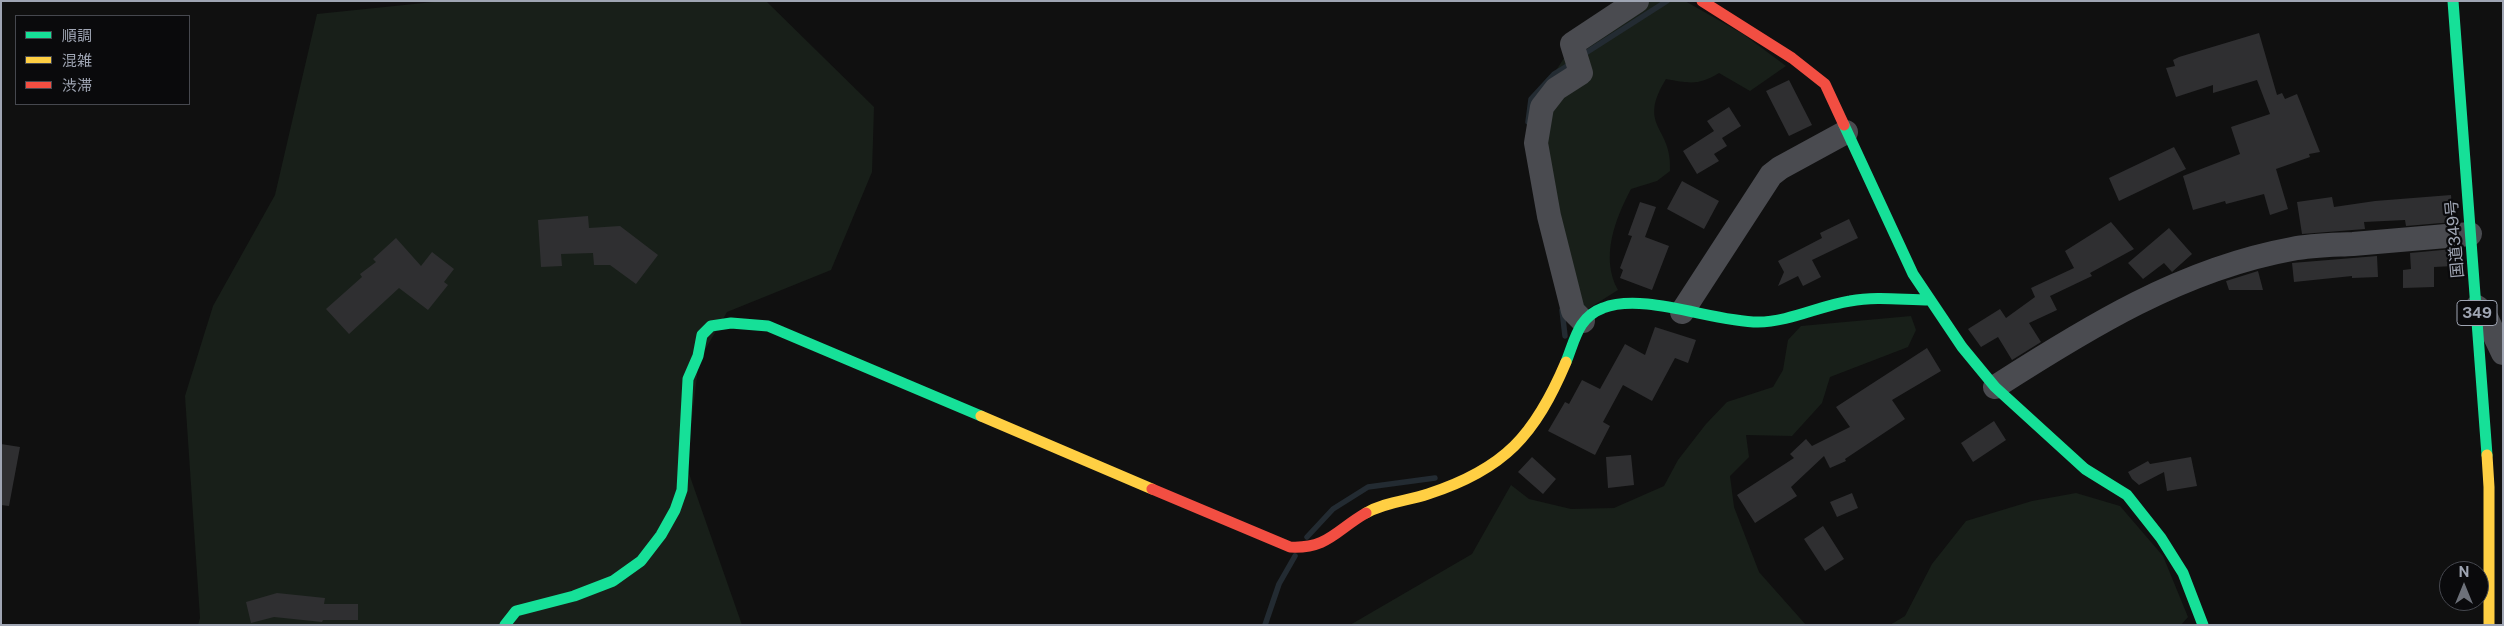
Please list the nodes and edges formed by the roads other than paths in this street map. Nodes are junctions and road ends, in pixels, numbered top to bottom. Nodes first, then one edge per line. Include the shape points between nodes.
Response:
1 (1637, 1) edge
2 (1702, 1) edge
3 (2453, 1) edge
4 (1846, 132) junction
5 (2470, 234) junction
6 (1930, 300) junction
7 (2477, 308) junction
8 (1682, 312) junction
9 (1583, 321) junction
10 (2503, 353) edge
11 (1995, 387) junction
12 (505, 625) edge
13 (2203, 625) edge
14 (2489, 625) edge

1 - 9 street via 1572,44 1581,73 1556,89 1542,107 1536,143 1549,216 1573,311
2 - 4 main road via 1792,58 1825,84
3 - 5 main road, 国道349号 / 349
4 - 6 main road via 1913,274
4 - 8 street via 1771,176
5 - 7 main road, 国道349号 / 349
5 - 11 street via 2294,248 2222,267 2192,277 2111,316
6 - 8 main road via 1862,299 1759,322
6 - 11 main road via 1982,374
7 - 10 street via 2484,313
7 - 14 main road, 国道349号 / 349 via 2489,486
8 - 9 main road via 1651,305 1624,304 1603,308
9 - 12 main road via 1548,402 1534,426 1511,451 1462,482 1422,496 1383,504 1362,514 1344,531 1318,546 1303,549 1290,548 768,326 731,323 711,326 702,336 688,379 682,490 661,535 641,561 613,581 574,596 516,611
11 - 13 main road via 2085,469 2127,495 2161,538 2183,574

